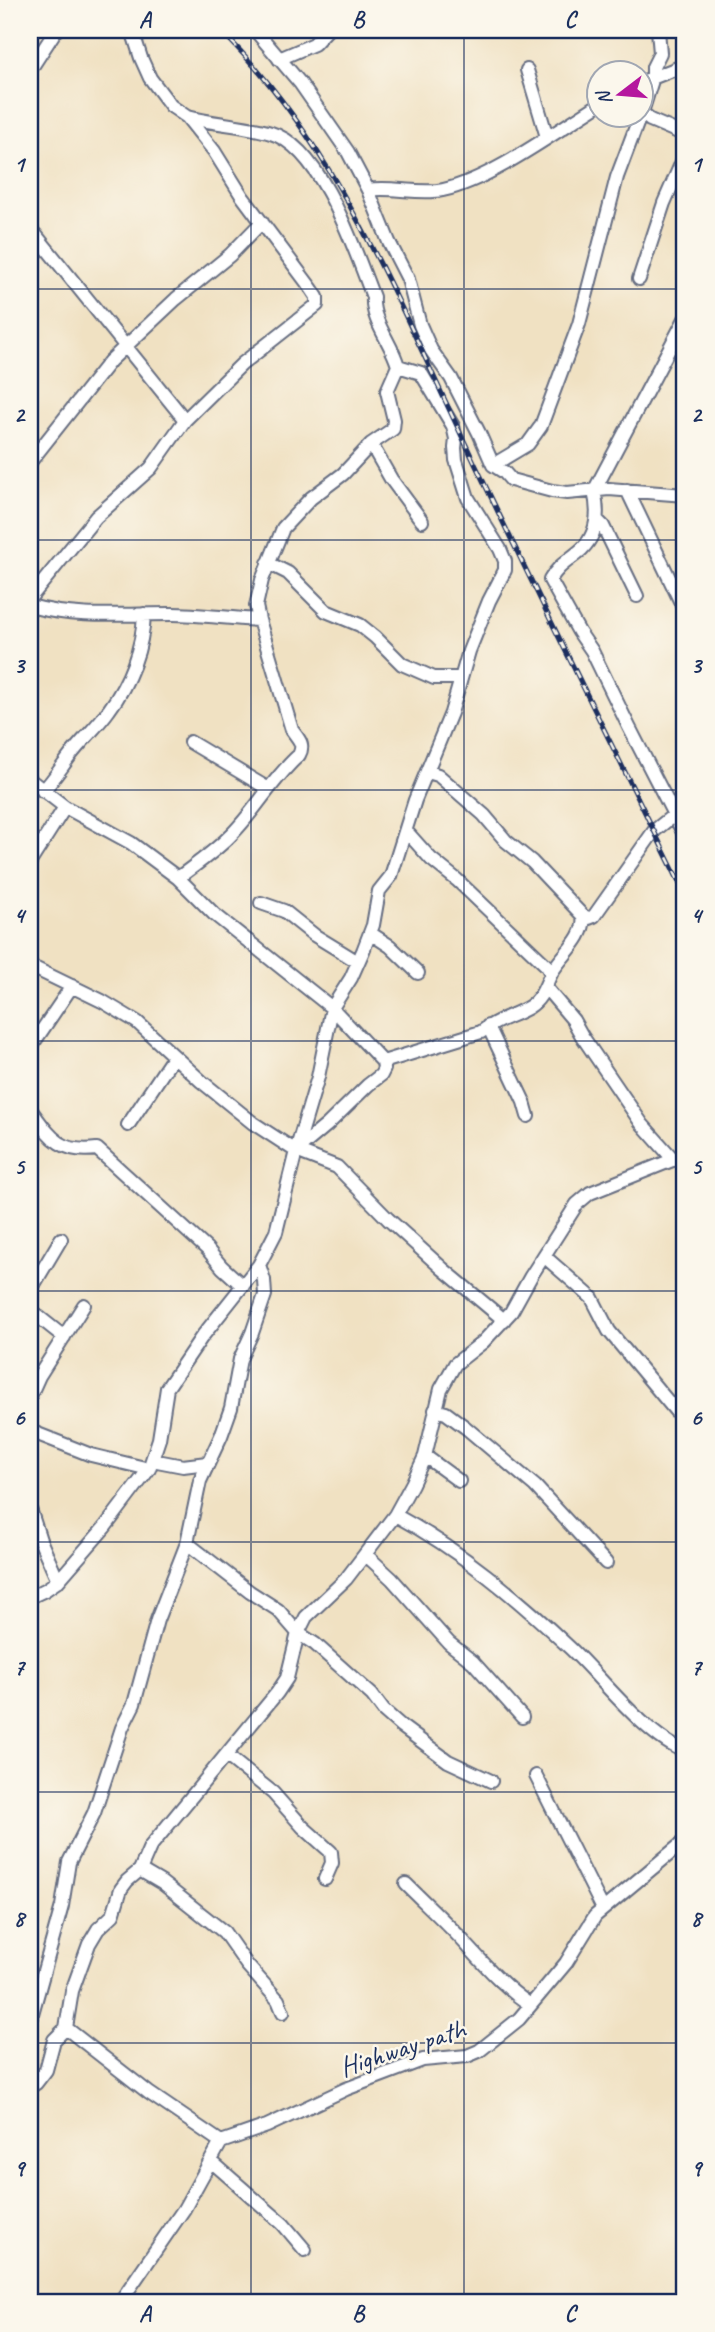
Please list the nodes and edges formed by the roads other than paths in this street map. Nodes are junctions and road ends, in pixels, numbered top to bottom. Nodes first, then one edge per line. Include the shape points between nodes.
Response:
1 (56, 30) edge
2 (132, 30) edge
3 (255, 30) edge
4 (327, 30) edge
5 (658, 30) edge
6 (279, 59) junction
7 (656, 60) edge
8 (685, 65) edge
9 (527, 70) dead end
10 (30, 71) edge
11 (656, 76) edge
12 (586, 113) edge
13 (187, 117) junction
14 (656, 123) edge
15 (635, 130) edge
16 (685, 135) edge
17 (547, 137) junction
18 (685, 155) edge
19 (368, 190) junction
20 (261, 222) junction
21 (35, 234) dead end
22 (639, 279) dead end
23 (685, 319) edge
24 (126, 346) junction
25 (398, 366) junction
26 (185, 421) junction
27 (371, 444) junction
28 (30, 462) edge
29 (493, 465) junction
30 (627, 490) junction
31 (594, 491) junction
32 (685, 495) edge
33 (597, 520) junction
34 (422, 521) dead end
35 (268, 563) junction
36 (638, 596) dead end
37 (30, 598) edge
38 (30, 606) edge
39 (685, 611) edge
40 (144, 614) junction
41 (259, 620) junction
42 (460, 678) junction
43 (190, 742) dead end
44 (428, 772) junction
45 (30, 780) edge
46 (267, 788) junction
47 (43, 791) junction
48 (65, 807) junction
49 (680, 810) edge
50 (406, 831) junction
51 (685, 836) edge
52 (30, 862) edge
53 (178, 878) junction
54 (261, 903) dead end
55 (583, 916) junction
56 (370, 933) junction
57 (358, 962) junction
58 (30, 966) edge
59 (418, 973) dead end
60 (551, 974) junction
61 (72, 986) junction
62 (546, 988) junction
63 (332, 1008) junction
64 (488, 1026) junction
65 (30, 1048) edge
66 (174, 1056) junction
67 (383, 1062) junction
68 (30, 1109) edge
69 (528, 1116) dead end
70 (128, 1125) dead end
71 (296, 1152) junction
72 (680, 1157) edge
73 (61, 1239) dead end
74 (544, 1256) junction
75 (260, 1265) junction
76 (243, 1286) junction
77 (30, 1291) edge
78 (84, 1305) dead end
79 (30, 1310) edge
80 (504, 1320) junction
81 (64, 1337) junction
82 (30, 1395) edge
83 (435, 1410) junction
84 (685, 1422) edge
85 (30, 1431) edge
86 (425, 1456) junction
87 (207, 1463) junction
88 (150, 1465) junction
89 (459, 1481) dead end
90 (30, 1509) edge
91 (394, 1515) junction
92 (187, 1543) junction
93 (365, 1554) junction
94 (606, 1563) dead end
95 (58, 1581) junction
96 (30, 1597) edge
97 (298, 1633) junction
98 (523, 1717) dead end
99 (685, 1751) edge
100 (226, 1755) junction
101 (536, 1776) dead end
102 (491, 1781) dead end
103 (683, 1847) edge
104 (141, 1871) junction
105 (325, 1879) dead end
106 (406, 1884) dead end
107 (605, 1908) junction
108 (529, 2004) junction
109 (283, 2012) dead end
110 (30, 2021) edge
111 (66, 2028) junction
112 (30, 2087) edge
113 (221, 2142) junction
114 (211, 2161) junction
115 (305, 2250) dead end
116 (120, 2302) edge

1 - 10 street
2 - 13 street via 150,78 171,106
3 - 6 street
4 - 6 street via 314,44
5 - 7 street
6 - 19 street via 348,152
8 - 11 street
9 - 17 street
12 - 17 street
13 - 20 street
13 - 25 street via 272,133 301,150 340,214
14 - 16 street
15 - 29 street via 617,177 579,324 541,426 528,444
17 - 19 street via 466,184 440,191
18 - 22 street
19 - 29 street via 408,279 431,350 451,378
20 - 24 street
20 - 26 street via 311,288 317,305 242,364
21 - 24 street
23 - 31 street
24 - 26 street
24 - 28 street
25 - 27 street via 387,391 393,429
25 - 42 street via 421,373 449,417 468,498 505,561
26 - 37 street via 151,468 96,517
27 - 34 street
27 - 35 street via 283,528
29 - 31 street via 511,480 552,491
30 - 31 street
30 - 32 street
30 - 39 street
31 - 33 street
33 - 36 street
33 - 49 street via 584,547 557,568 550,580 592,651 628,727
35 - 41 street via 256,606
35 - 42 street via 288,573 326,611 360,625 402,664 434,678
38 - 40 street via 80,615
40 - 41 street
40 - 47 street via 138,653 121,691
41 - 46 street via 292,730 302,748
42 - 44 street
43 - 46 street
44 - 50 street
44 - 55 street via 438,775 484,815
45 - 47 street
46 - 53 street via 229,837
47 - 48 street
48 - 52 street
48 - 53 street via 131,843
49 - 51 street
49 - 55 street via 654,831 594,916
50 - 56 street via 391,876 379,891
50 - 60 street
53 - 63 street via 215,915
54 - 57 street via 284,911
55 - 60 street via 581,931
56 - 57 street
56 - 59 street
57 - 63 street
58 - 61 street
60 - 62 street
61 - 65 street
61 - 66 street via 137,1022
62 - 64 street via 530,1006
62 - 72 street via 573,1020 642,1124
63 - 67 street
63 - 71 street
64 - 67 street
64 - 69 street
66 - 70 street
66 - 71 street via 253,1123
67 - 71 street via 381,1075
68 - 76 street via 58,1144 83,1151 97,1149
71 - 75 street via 276,1232
71 - 80 street via 337,1167 388,1219
72 - 74 street via 590,1193 566,1219
73 - 77 street
74 - 80 street
74 - 84 street via 592,1298 609,1331
75 - 76 street
75 - 87 street via 265,1295 240,1359 231,1408
76 - 88 street via 167,1388
78 - 81 street
79 - 81 street
80 - 83 street via 455,1364
81 - 82 street
83 - 86 street
83 - 94 street via 465,1427 536,1486
85 - 88 street via 91,1455
86 - 89 street
86 - 91 street
87 - 88 street
87 - 92 street
88 - 95 street
90 - 95 street
91 - 93 street
91 - 99 street via 486,1573 656,1733
92 - 97 street via 278,1610
92 - 110 street via 157,1619 134,1704 94,1813 69,1862 62,1906
93 - 97 street via 306,1617
93 - 98 street
95 - 96 street
97 - 100 street via 287,1678
97 - 102 street via 332,1658 401,1726 449,1761
100 - 104 street via 150,1847
100 - 105 street via 273,1793 331,1852
101 - 107 street
103 - 107 street, Highway path
104 - 109 street via 224,1933
104 - 111 street via 121,1889 113,1915 89,1944 72,1991
106 - 108 street via 494,1975
107 - 108 street, Highway path
108 - 113 street, Highway path via 519,2019 479,2052 423,2060
111 - 112 street via 54,2040 46,2070
111 - 113 street
113 - 114 street
114 - 115 street via 283,2224
114 - 116 street

